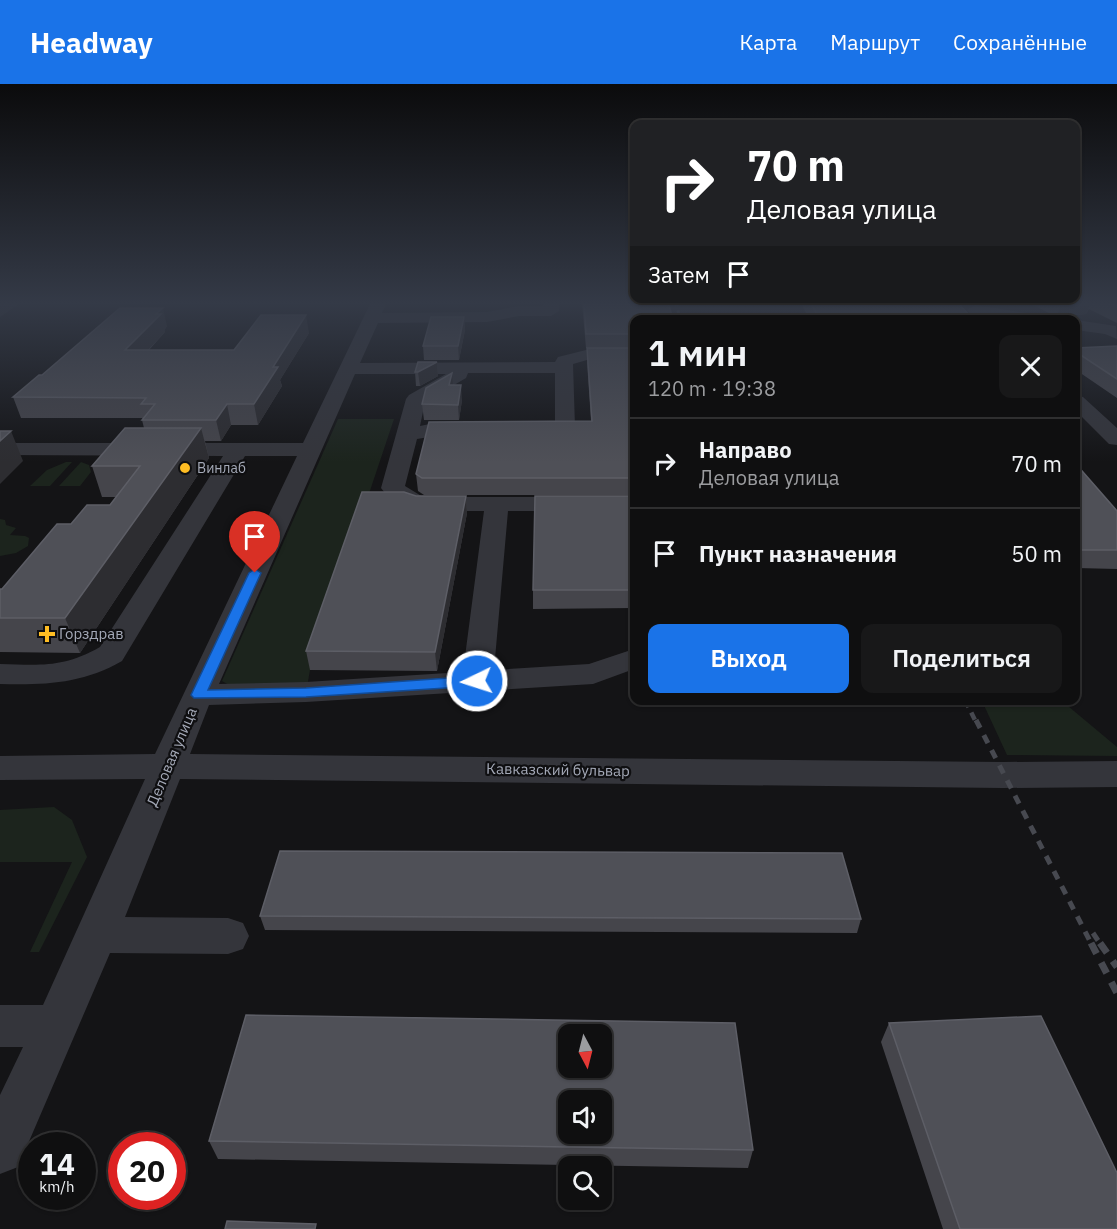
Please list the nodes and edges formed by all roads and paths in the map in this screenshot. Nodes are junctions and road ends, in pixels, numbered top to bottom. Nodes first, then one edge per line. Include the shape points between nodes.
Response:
1 (356, 355) edge
2 (585, 355) edge
3 (564, 367) junction
4 (470, 368) junction
5 (350, 369) junction
6 (1080, 405) edge
7 (482, 428) edge
8 (506, 428) edge
9 (408, 435) junction
10 (1117, 439) edge
11 (0, 449) edge
12 (238, 450) junction
13 (311, 450) junction
14 (497, 504) junction
15 (630, 504) edge
16 (630, 660) edge
17 (0, 674) edge
18 (477, 681) junction
19 (199, 695) junction
20 (0, 768) edge
21 (167, 769) junction
22 (1117, 774) edge
23 (97, 935) junction
24 (228, 936) dead end
25 (0, 1026) edge
26 (56, 1026) junction
27 (0, 1149) edge

1 - 5 street, Деловая улица
2 - 3 street via 564,362
3 - 4 street
3 - 8 street via 565,427
4 - 5 street
4 - 9 street via 416,399
5 - 13 street, Деловая улица
6 - 10 street
7 - 9 street via 435,429
9 - 14 street via 393,488 418,504
11 - 12 street
12 - 13 street
12 - 17 street via 164,547 111,654 91,667 64,675
13 - 19 street, Деловая улица
14 - 15 street
14 - 18 street
16 - 18 street via 593,674
18 - 19 street via 306,693
19 - 21 street, Деловая улица
20 - 21 street, Кавказский бульвар
21 - 22 street, Кавказский бульвар via 268,766
21 - 23 street, Деловая улица
23 - 24 street
23 - 26 street, Деловая улица
25 - 26 street
26 - 27 street, Деловая улица

